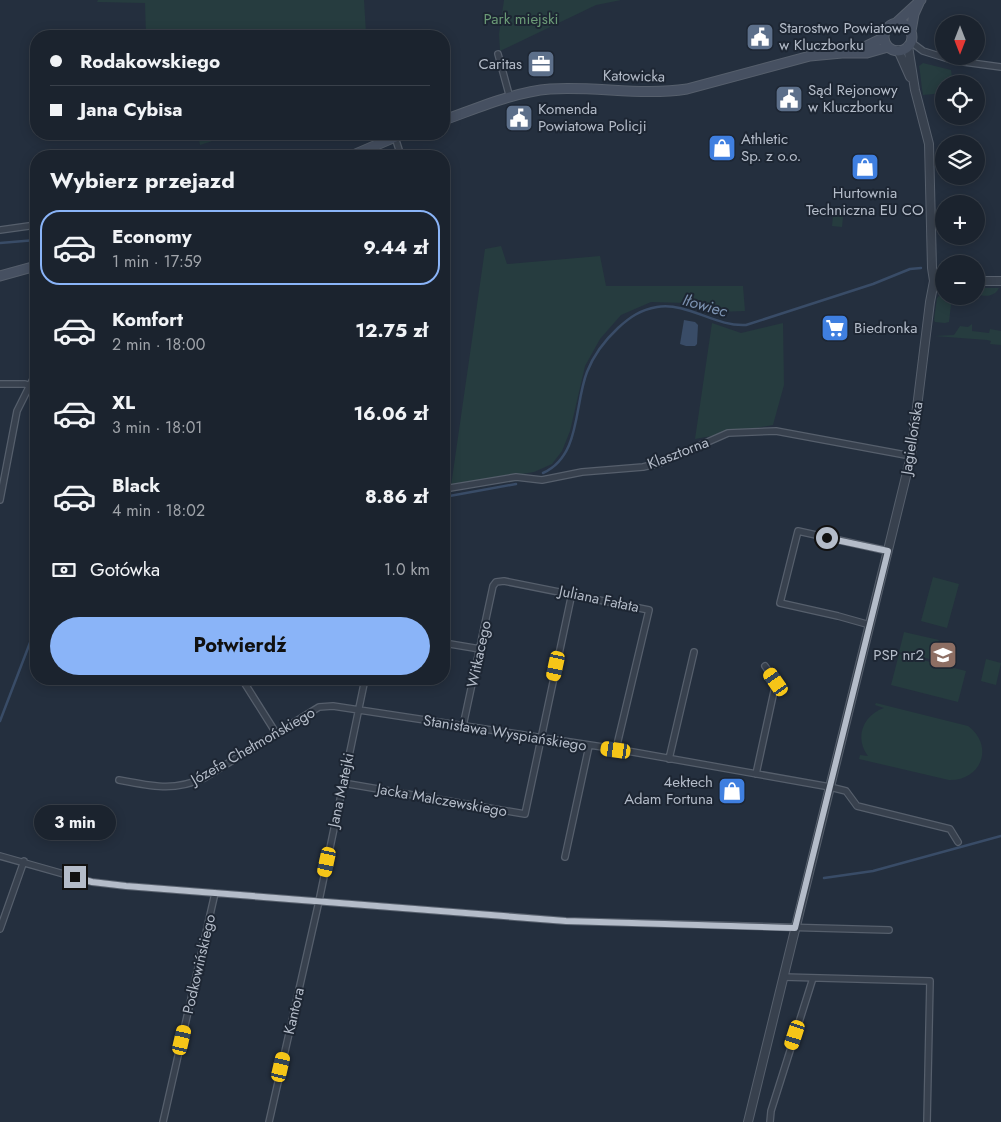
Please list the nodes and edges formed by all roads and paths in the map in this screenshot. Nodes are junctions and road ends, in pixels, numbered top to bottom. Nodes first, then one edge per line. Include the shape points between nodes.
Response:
1 (921, 0) edge
2 (897, 22) junction
3 (911, 31) junction
4 (884, 38) junction
5 (909, 44) junction
6 (888, 47) junction
7 (898, 50) junction
8 (852, 53) junction
9 (498, 54) dead end
10 (935, 55) edge
11 (985, 65) edge
12 (1001, 67) edge
13 (913, 83) junction
14 (510, 98) junction
15 (450, 118) edge
16 (388, 140) edge
17 (365, 150) edge
18 (30, 226) edge
19 (0, 230) edge
20 (30, 268) edge
21 (0, 276) edge
22 (934, 281) joint
23 (985, 281) edge
24 (1001, 281) edge
25 (0, 384) edge
26 (30, 386) edge
27 (30, 392) edge
28 (911, 456) junction
29 (450, 488) edge
30 (0, 500) edge
31 (888, 551) junction
32 (496, 582) joint
33 (572, 593) junction
34 (870, 625) junction
35 (450, 644) edge
36 (480, 648) junction
37 (694, 652) dead end
38 (765, 666) dead end
39 (246, 685) edge
40 (364, 685) edge
41 (358, 710) junction
42 (463, 726) junction
43 (276, 733) junction
44 (541, 739) junction
45 (589, 746) junction
46 (616, 750) junction
47 (669, 759) junction
48 (756, 774) junction
49 (119, 780) dead end
50 (343, 783) junction
51 (830, 786) junction
52 (958, 842) dead end
53 (0, 856) edge
54 (565, 857) dead end
55 (24, 862) junction
56 (215, 893) junction
57 (319, 901) junction
58 (795, 928) junction
59 (0, 929) edge
60 (889, 930) dead end
61 (783, 978) junction
62 (813, 978) junction
63 (163, 1122) edge
64 (269, 1122) edge
65 (748, 1122) edge
66 (770, 1122) edge
67 (927, 1122) edge

1 - 2 main road
1 - 3 main road
2 - 3 main road
2 - 4 main road via 886,29
3 - 5 main road
4 - 6 main road
4 - 8 main road
5 - 7 main road
5 - 10 street
5 - 13 street, Jagiellońska
6 - 7 main road
6 - 8 main road, Katowicka
7 - 13 street, Jagiellońska
8 - 14 main road, Katowicka via 824,54 667,92 564,88 534,91
9 - 14 street
11 - 12 street
13 - 22 street, Jagiellońska via 929,144
14 - 15 main road, Katowicka
16 - 17 main road
18 - 19 street
20 - 21 main road
22 - 28 street, Jagiellońska
23 - 24 street
25 - 26 street
27 - 30 street via 17,411
28 - 29 street, Klasztorna via 776,431 728,433 660,463 643,467 582,472 542,480 516,477
28 - 31 street, Jagiellońska
31 - 34 street, Jagiellońska
31 - 34 street via 798,531 780,604
32 - 33 street, Juliana Fałata
32 - 36 street, Witkacego
33 - 44 street
33 - 46 street, Juliana Fałata via 649,610
34 - 51 street, Jagiellońska
35 - 36 street
36 - 42 street, Witkacego
37 - 47 street
38 - 48 street via 776,682
39 - 43 street
40 - 41 street, Jana Matejki
41 - 42 street, Stanisława Wyspiańskiego
41 - 43 street, Józefa Chełmońskiego via 332,706 319,708
41 - 50 street, Jana Matejki
42 - 44 street, Stanisława Wyspiańskiego
43 - 49 street, Józefa Chełmońskiego via 204,778 187,785 160,787
44 - 45 street, Stanisława Wyspiańskiego
44 - 50 street, Jacka Malczewskiego via 525,814
45 - 46 street, Stanisława Wyspiańskiego
45 - 54 street
46 - 47 street, Stanisława Wyspiańskiego
47 - 48 street, Stanisława Wyspiańskiego
48 - 51 street, Stanisława Wyspiańskiego
50 - 57 street, Jana Matejki
51 - 52 street via 846,791 857,806 950,829
51 - 58 street, Jagiellońska
53 - 55 street
55 - 56 street via 109,885
55 - 59 street
56 - 57 street
56 - 63 street, Podkowińskiego
57 - 58 street via 566,921
57 - 64 street, Kantora
58 - 60 street
58 - 61 street, Jagiellońska
61 - 62 street
61 - 65 street, Jagiellońska
62 - 66 street
62 - 67 street via 930,981

